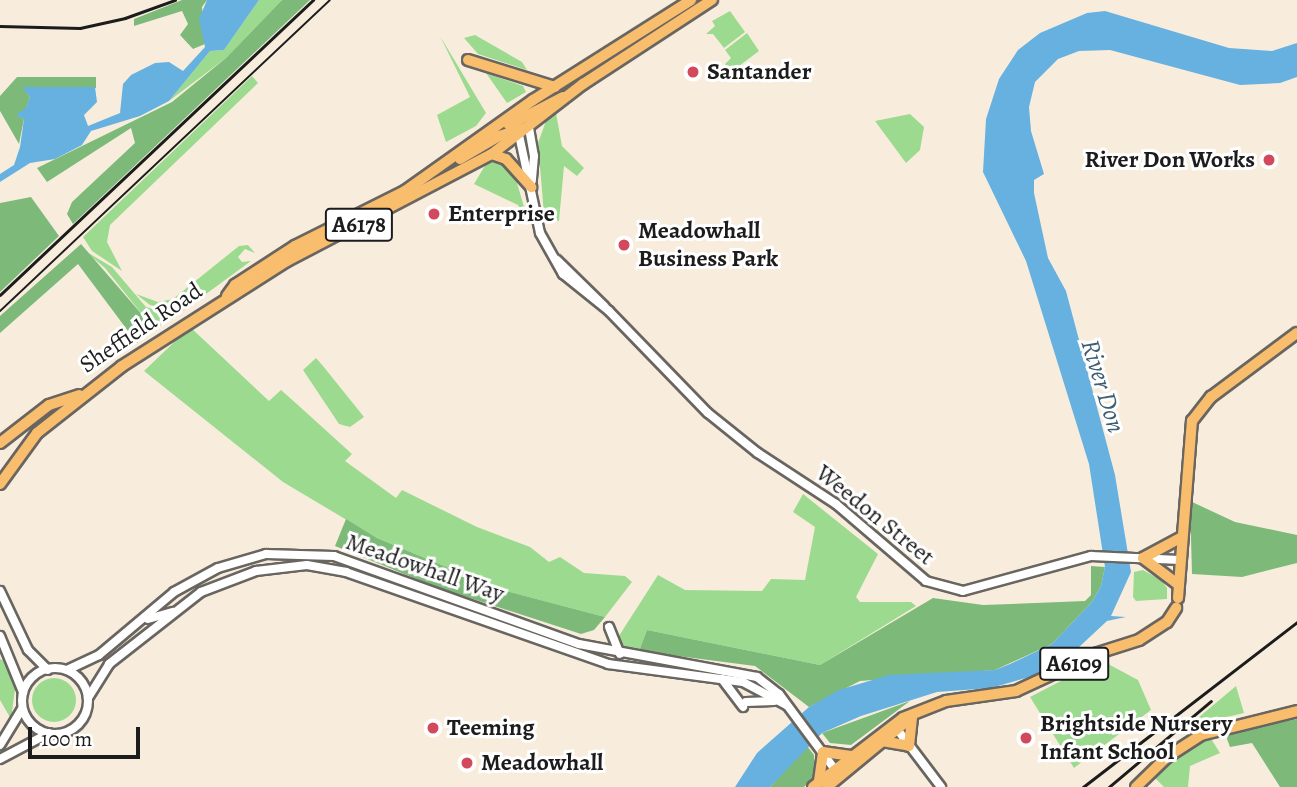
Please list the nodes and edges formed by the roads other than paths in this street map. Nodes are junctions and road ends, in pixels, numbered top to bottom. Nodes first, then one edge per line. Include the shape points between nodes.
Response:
1 (691, 0) edge
2 (712, 0) edge
3 (468, 60) dead end
4 (555, 87) junction
5 (513, 129) junction
6 (492, 155) junction
7 (531, 187) junction
8 (227, 296) junction
9 (1297, 333) edge
10 (79, 395) junction
11 (0, 443) edge
12 (0, 484) edge
13 (1182, 537) junction
14 (1139, 558) junction
15 (1180, 560) junction
16 (359, 563) junction
17 (346, 572) junction
18 (190, 583) junction
19 (1179, 585) junction
20 (180, 588) junction
21 (0, 591) edge
22 (192, 598) junction
23 (459, 600) junction
24 (449, 609) junction
25 (173, 612) junction
26 (459, 613) junction
27 (139, 622) junction
28 (609, 627) dead end
29 (0, 636) edge
30 (596, 648) junction
31 (620, 654) junction
32 (593, 659) junction
33 (48, 670) junction
34 (67, 670) junction
35 (722, 679) junction
36 (23, 692) junction
37 (88, 698) junction
38 (775, 701) junction
39 (786, 705) junction
40 (22, 709) junction
41 (1297, 711) edge
42 (916, 713) junction
43 (895, 727) junction
44 (49, 733) junction
45 (882, 741) junction
46 (0, 745) edge
47 (909, 746) junction
48 (821, 749) junction
49 (851, 756) junction
50 (0, 760) edge
51 (838, 773) junction
52 (820, 785) edge
53 (941, 787) edge
54 (1136, 787) edge

1 - 4 main road, A6178
2 - 5 main road, A6178
3 - 4 main road
4 - 5 main road, A6178 via 521,108
5 - 6 main road, Sheffield Road / A6178
5 - 7 street, Weedon Street via 534,156
5 - 8 main road, Sheffield Road / A6178 via 405,191 295,246
6 - 7 main road via 506,159
6 - 8 main road, Sheffield Road / A6178
7 - 14 street, Weedon Street via 540,233 563,274 604,306 708,413 758,453 836,504 935,586 970,590 1091,556
8 - 10 main road, Sheffield Road / A6178
9 - 13 main road, A6109 via 1211,397 1192,421
10 - 11 main road, A6178 via 49,405
10 - 12 main road, A6178 via 27,443
13 - 14 main road
13 - 15 main road, A6109
14 - 15 street, Weedon Street
14 - 19 main road
15 - 19 main road, A6109
16 - 17 street
16 - 18 street, Meadowhall Way via 308,553 266,554
16 - 23 street, Meadowhall Way
17 - 22 street, Meadowhall Way via 307,565 276,567 239,576
17 - 24 street, Meadowhall Way
18 - 20 street, Meadowhall Way
18 - 22 street
19 - 42 main road, A6109 via 1177,603 1167,622 1139,640 1098,653 1016,691 946,701
20 - 22 street
20 - 27 street, Meadowhall Way
21 - 33 street via 27,650
22 - 25 street, Meadowhall Way
23 - 24 street
23 - 26 street
23 - 30 street, Meadowhall Way
24 - 26 street, Meadowhall Way
25 - 27 street via 162,611
25 - 37 street, Meadowhall Way via 109,664
26 - 32 street, Meadowhall Way
27 - 34 street, Meadowhall Way via 95,657
28 - 31 street
29 - 36 street
30 - 31 street, Meadowhall Way
30 - 32 street
31 - 39 street, Meadowhall Way via 742,672 759,678
32 - 35 street, Meadowhall Way
33 - 34 street
33 - 36 street via 32,678
34 - 37 street via 82,681
35 - 38 street, Meadowhall Way via 743,682
35 - 38 street via 745,705
36 - 40 street
37 - 44 street via 79,724 63,733
38 - 39 street, Meadowhall Way
39 - 48 street, Meadowhall Way
40 - 44 street via 32,725
40 - 46 street
41 - 54 main road via 1201,735 1167,757
42 - 43 main road, A6109
42 - 47 main road
43 - 45 main road, A6109
43 - 47 street
43 - 49 main road, A6109
44 - 50 street
45 - 47 main road
45 - 51 main road, A6109
47 - 53 street
48 - 49 main road
48 - 51 street, Meadowhall Way
48 - 52 main road
49 - 51 main road, A6109
51 - 52 main road, A6109

